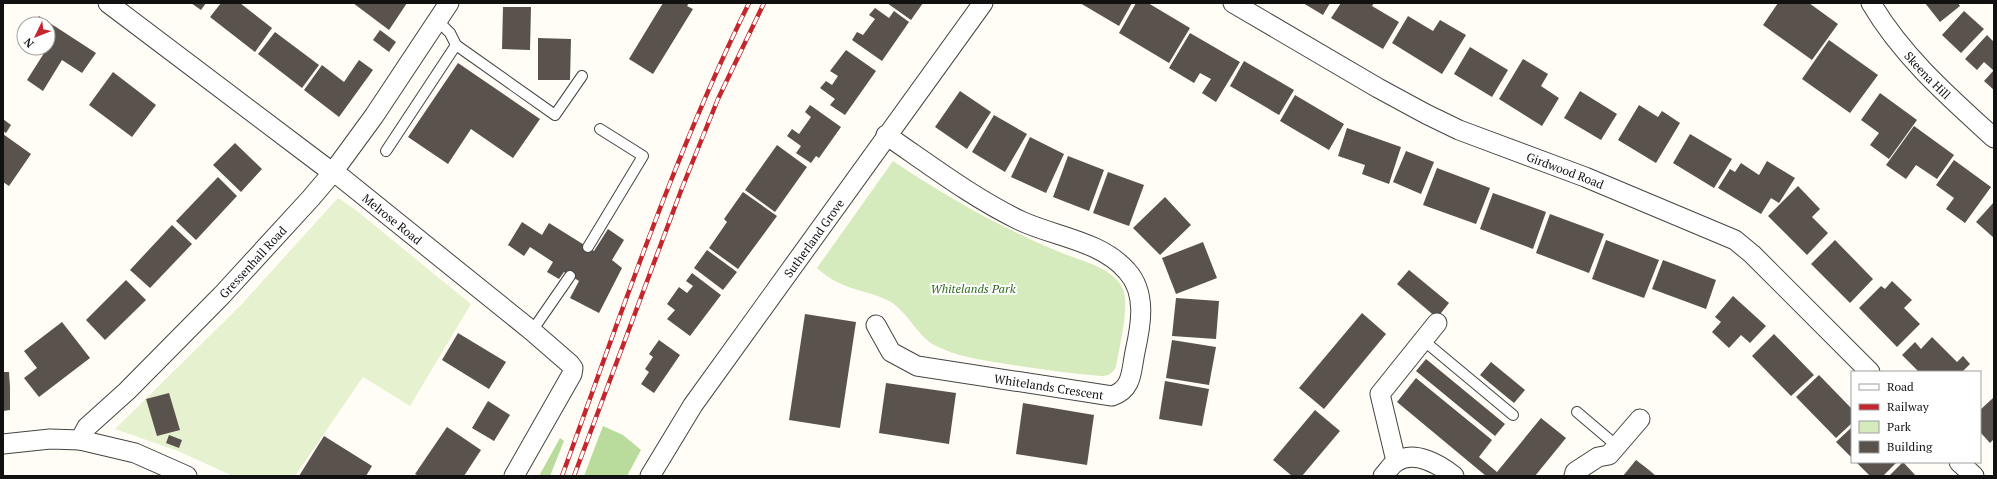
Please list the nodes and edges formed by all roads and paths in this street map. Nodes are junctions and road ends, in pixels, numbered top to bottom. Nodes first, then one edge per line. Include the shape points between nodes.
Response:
1 (108, 3) edge
2 (449, 3) edge
3 (983, 3) edge
4 (1233, 3) edge
5 (1871, 3) edge
6 (438, 21) junction
7 (456, 45) junction
8 (582, 76) dead end
9 (600, 129) dead end
10 (886, 135) junction
11 (1994, 138) edge
12 (386, 151) dead end
13 (333, 172) junction
14 (588, 247) dead end
15 (570, 276) dead end
16 (1438, 323) dead end
17 (876, 325) dead end
18 (532, 331) junction
19 (1423, 340) junction
20 (1869, 371) edge
21 (1577, 412) dead end
22 (1513, 415) dead end
23 (1640, 419) dead end
24 (80, 440) junction
25 (3, 444) edge
26 (1618, 446) junction
27 (1396, 461) junction
28 (1960, 463) edge
29 (187, 476) edge
30 (514, 476) edge
31 (650, 476) edge
32 (1383, 476) edge
33 (1454, 476) edge
34 (1574, 476) edge
35 (1974, 476) edge

1 - 13 street, Melrose Road
2 - 6 street, Gressenhall Road
3 - 10 street, Sutherland Grove
4 - 20 street, Girdwood Road via 1378,88 1459,130 1585,177 1735,240
5 - 11 street, Skeena Hill via 1890,33 1911,58
6 - 7 lane via 450,33
6 - 13 street, Gressenhall Road
7 - 8 lane via 555,115
7 - 12 lane
9 - 14 lane via 643,156
10 - 17 street, Whitelands Crescent via 965,189 1022,221 1096,249 1113,259 1127,271 1139,288 1141,305 1129,383 1122,393 1112,396 917,366 891,352
10 - 31 street, Sutherland Grove via 693,405
13 - 18 street, Melrose Road
13 - 24 street, Gressenhall Road via 222,295 127,391 87,427
15 - 18 lane
16 - 19 street
18 - 30 street, Melrose Road via 570,364 572,374
19 - 22 lane
19 - 27 street via 1380,394
21 - 26 lane
23 - 26 street
24 - 25 street via 50,438
24 - 29 street via 135,453
26 - 34 street via 1610,455 1598,457 1575,472
27 - 32 street
27 - 33 street via 1407,458 1428,459
28 - 35 street

